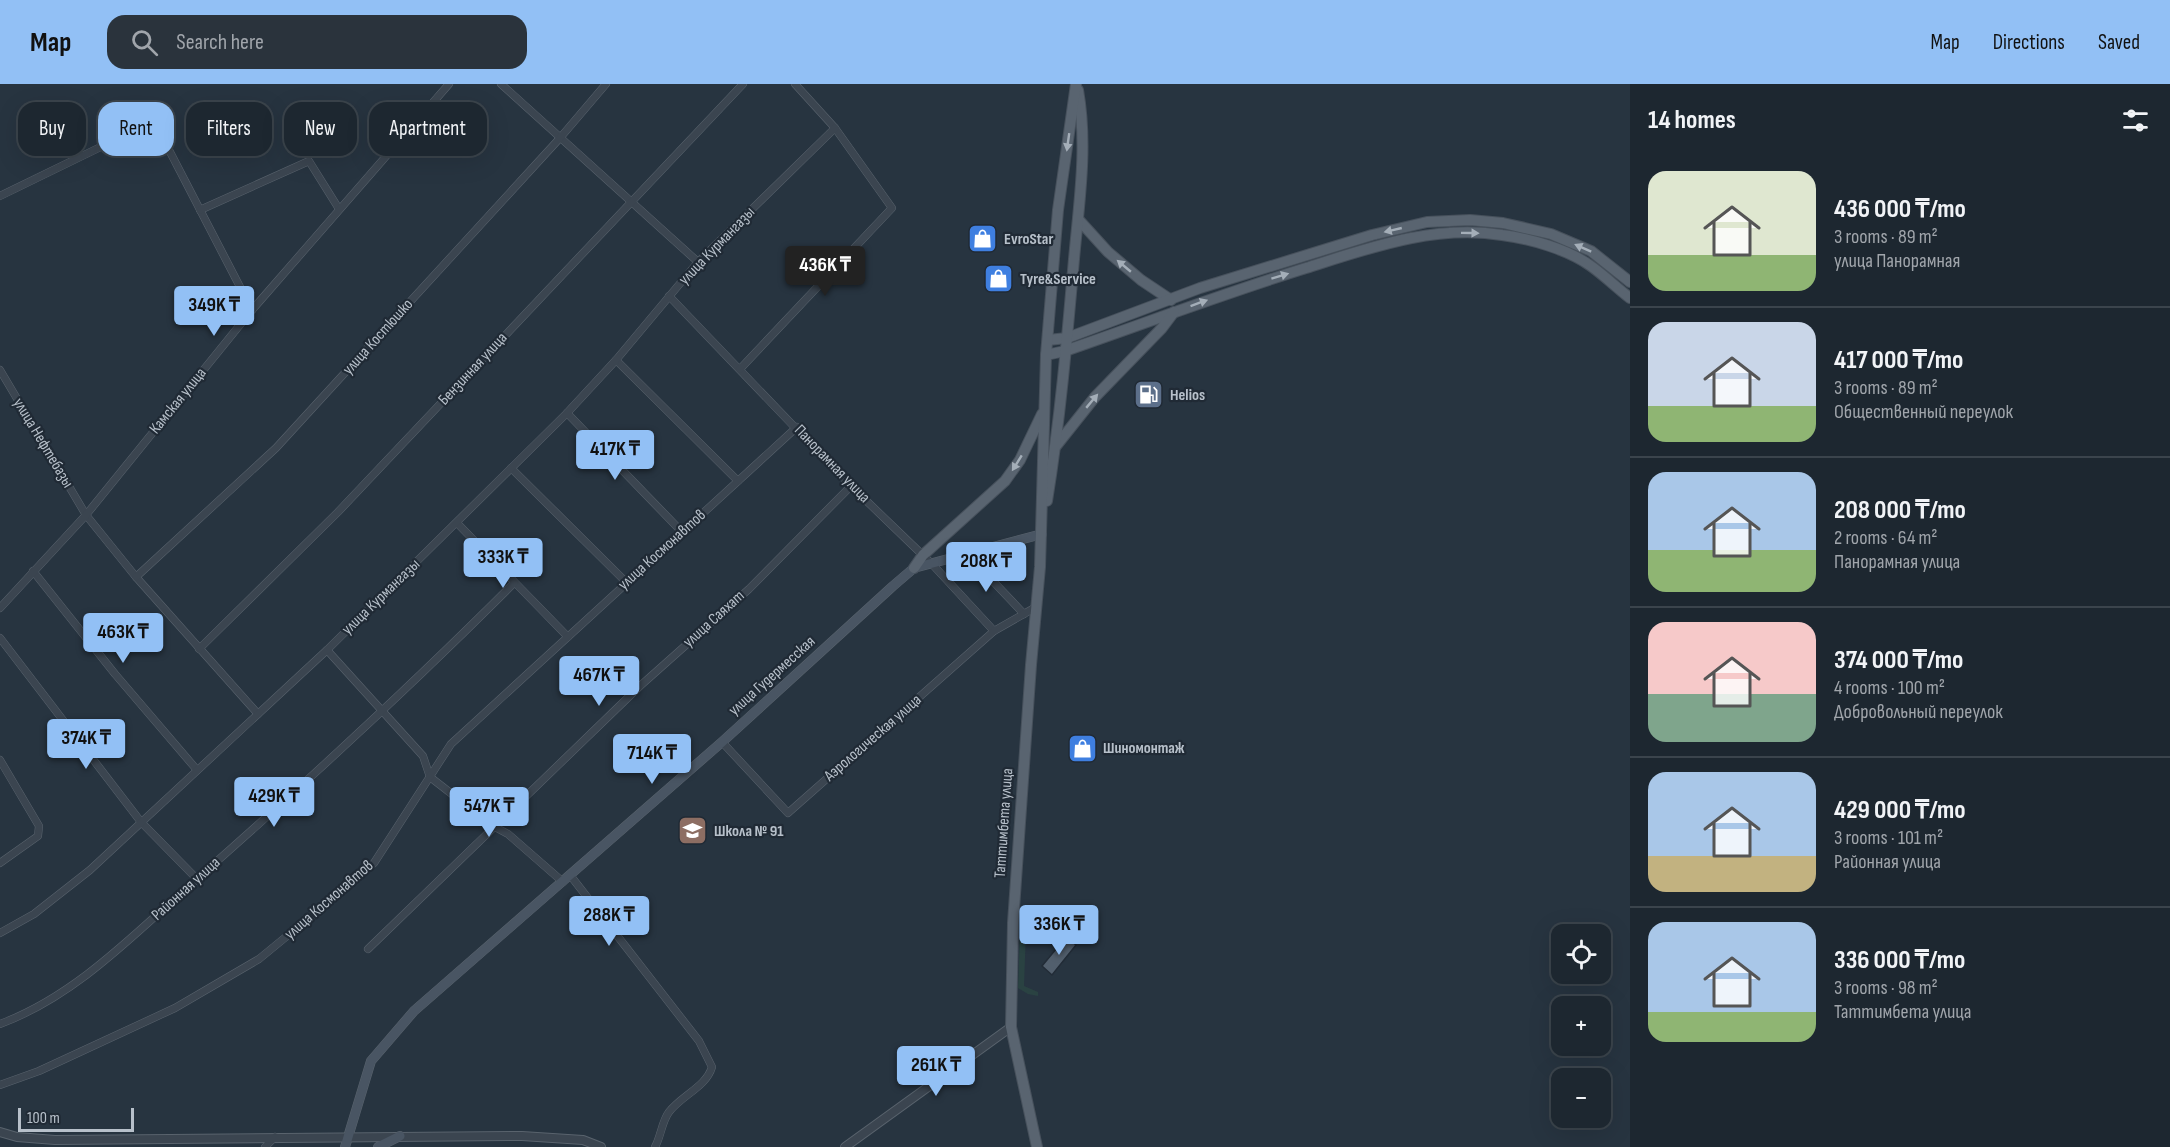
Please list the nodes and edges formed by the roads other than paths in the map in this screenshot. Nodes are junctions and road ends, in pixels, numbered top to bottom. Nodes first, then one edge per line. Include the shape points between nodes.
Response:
1 (449, 84) edge
2 (501, 84) edge
3 (606, 84) edge
4 (743, 84) edge
5 (795, 84) edge
6 (1076, 84) edge
7 (835, 128) junction
8 (560, 138) junction
9 (0, 196) edge
10 (631, 201) junction
11 (339, 209) junction
12 (200, 210) junction
13 (1078, 219) junction
14 (698, 262) junction
15 (1630, 282) edge
16 (669, 296) junction
17 (1630, 298) edge
18 (1171, 300) junction
19 (252, 310) junction
20 (1174, 312) junction
21 (1067, 338) junction
22 (1048, 340) junction
23 (1065, 351) junction
24 (1046, 355) junction
25 (615, 360) junction
26 (740, 369) junction
27 (0, 370) edge
28 (1043, 411) junction
29 (567, 412) junction
30 (797, 428) junction
31 (1056, 447) junction
32 (511, 468) junction
33 (738, 481) junction
34 (851, 486) junction
35 (86, 515) junction
36 (457, 523) junction
37 (682, 532) junction
38 (1042, 534) junction
39 (923, 555) junction
40 (963, 555) junction
41 (932, 564) junction
42 (914, 568) junction
43 (33, 571) junction
44 (136, 577) junction
45 (514, 583) junction
46 (627, 583) junction
47 (1037, 607) junction
48 (0, 608) edge
49 (1024, 614) junction
50 (994, 631) junction
51 (568, 637) junction
52 (0, 638) edge
53 (199, 649) junction
54 (327, 650) junction
55 (382, 711) junction
56 (258, 714) junction
57 (722, 742) junction
58 (0, 760) edge
59 (197, 770) junction
60 (430, 777) junction
61 (141, 822) junction
62 (493, 826) junction
63 (0, 863) edge
64 (566, 878) junction
65 (197, 879) junction
66 (0, 933) edge
67 (368, 949) dead end
68 (0, 1024) edge
69 (1011, 1027) junction
70 (0, 1085) edge
71 (0, 1132) edge
72 (348, 1136) junction
73 (400, 1136) junction
74 (275, 1137) junction
75 (53, 1144) edge
76 (266, 1147) edge
77 (345, 1147) edge
78 (378, 1147) edge
79 (601, 1147) edge
80 (655, 1147) edge
81 (845, 1147) edge
82 (1037, 1147) edge

1 - 11 street, Камская улица
2 - 8 street
3 - 8 street, улица Костюшко
4 - 10 street, Бензинная улица
5 - 7 street
6 - 13 main road via 1084,121
6 -> 22 main road via 1059,210
7 - 14 street, улица Курмангазы
7 - 26 street via 892,208
8 - 10 street
8 - 44 street, улица Костюшко via 276,448
9 - 12 street via 154,121
10 - 14 street
10 - 53 street, Бензинная улица via 338,513
11 - 12 street via 309,161
11 - 19 street, Камская улица
12 - 19 street
18 -> 13 main road via 1108,252
13 - 21 main road
14 - 16 street, улица Курмангазы
15 -> 18 main road via 1592,251 1551,234 1470,220 1428,222 1372,235
16 - 25 street, улица Курмангазы
16 - 26 street, Панорамная улица
20 -> 17 main road via 1375,246 1429,234 1470,232 1501,234 1548,246 1589,265
18 - 21 main road
19 - 35 street, Камская улица
20 - 23 main road
31 -> 20 main road
21 - 22 main road
21 - 23 main road
22 - 24 main road
23 - 24 main road
23 - 31 main road
24 - 28 main road
25 - 29 street, улица Курмангазы
25 - 33 street
26 - 30 street, Панорамная улица
27 - 35 street, улица Нефтебазы
28 - 38 main road
28 -> 39 main road via 1020,460 1005,481
29 - 32 street, улица Курмангазы
29 - 37 street
30 - 33 street, улица Космонавтов
30 - 34 street, Панорамная улица
31 - 38 main road
32 - 36 street, улица Курмангазы
32 - 46 street
33 - 37 street, улица Космонавтов
34 - 39 street, Панорамная улица
34 - 62 street, улица Саяхат via 749,588
35 - 43 street, Камская улица
35 - 44 street, улица Нефтебазы
36 - 45 street
36 - 54 street, улица Курмангазы
37 - 46 street, улица Космонавтов
38 - 40 main road, улица Гудермесская
38 - 47 main road, Таттимбета улица
39 - 41 street, Панорамная улица
39 - 42 main road
40 - 41 main road, улица Гудермесская
40 - 49 street
41 - 42 main road, улица Гудермесская
41 - 50 street, Панорамная улица
42 - 57 main road, улица Гудермесская
43 - 48 street, Камская улица
43 - 59 street
44 - 53 street, улица Нефтебазы
45 - 51 street
45 - 55 street, Районная улица
46 - 51 street, улица Космонавтов
47 - 49 street, Аэрологическая улица
47 - 69 main road, Таттимбета улица via 1012,922
49 - 50 street, Аэрологическая улица
50 - 57 street, Аэрологическая улица via 788,813
51 - 60 street, улица Космонавтов via 452,744
52 - 61 street
53 - 56 street, улица Нефтебазы
54 - 55 street
54 - 56 street, улица Курмангазы
55 - 60 street via 423,756
55 - 65 street, Районная улица
56 - 59 street, улица Курмангазы
57 - 64 main road, улица Гудермесская
58 - 63 street via 39,831 38,836
59 - 61 street, улица Курмангазы
60 - 62 street
60 - 70 street, улица Космонавтов via 374,863 259,959 176,1008
61 - 65 street
61 - 66 street, улица Курмангазы via 90,870 34,914
62 - 64 street
62 - 67 street, улица Саяхат
64 - 72 main road, улица Гудермесская via 414,1011 372,1061
64 - 80 street via 699,1041 712,1067 709,1077 669,1112
65 - 68 street, Районная улица via 70,988 27,1014
69 - 81 street
69 - 82 main road, Таттимбета улица
71 - 75 street
72 - 73 street
72 - 74 street
72 - 77 main road, улица Гудермесская
73 - 78 main road
73 - 79 street via 522,1136 583,1140
74 - 75 street
74 - 76 street

